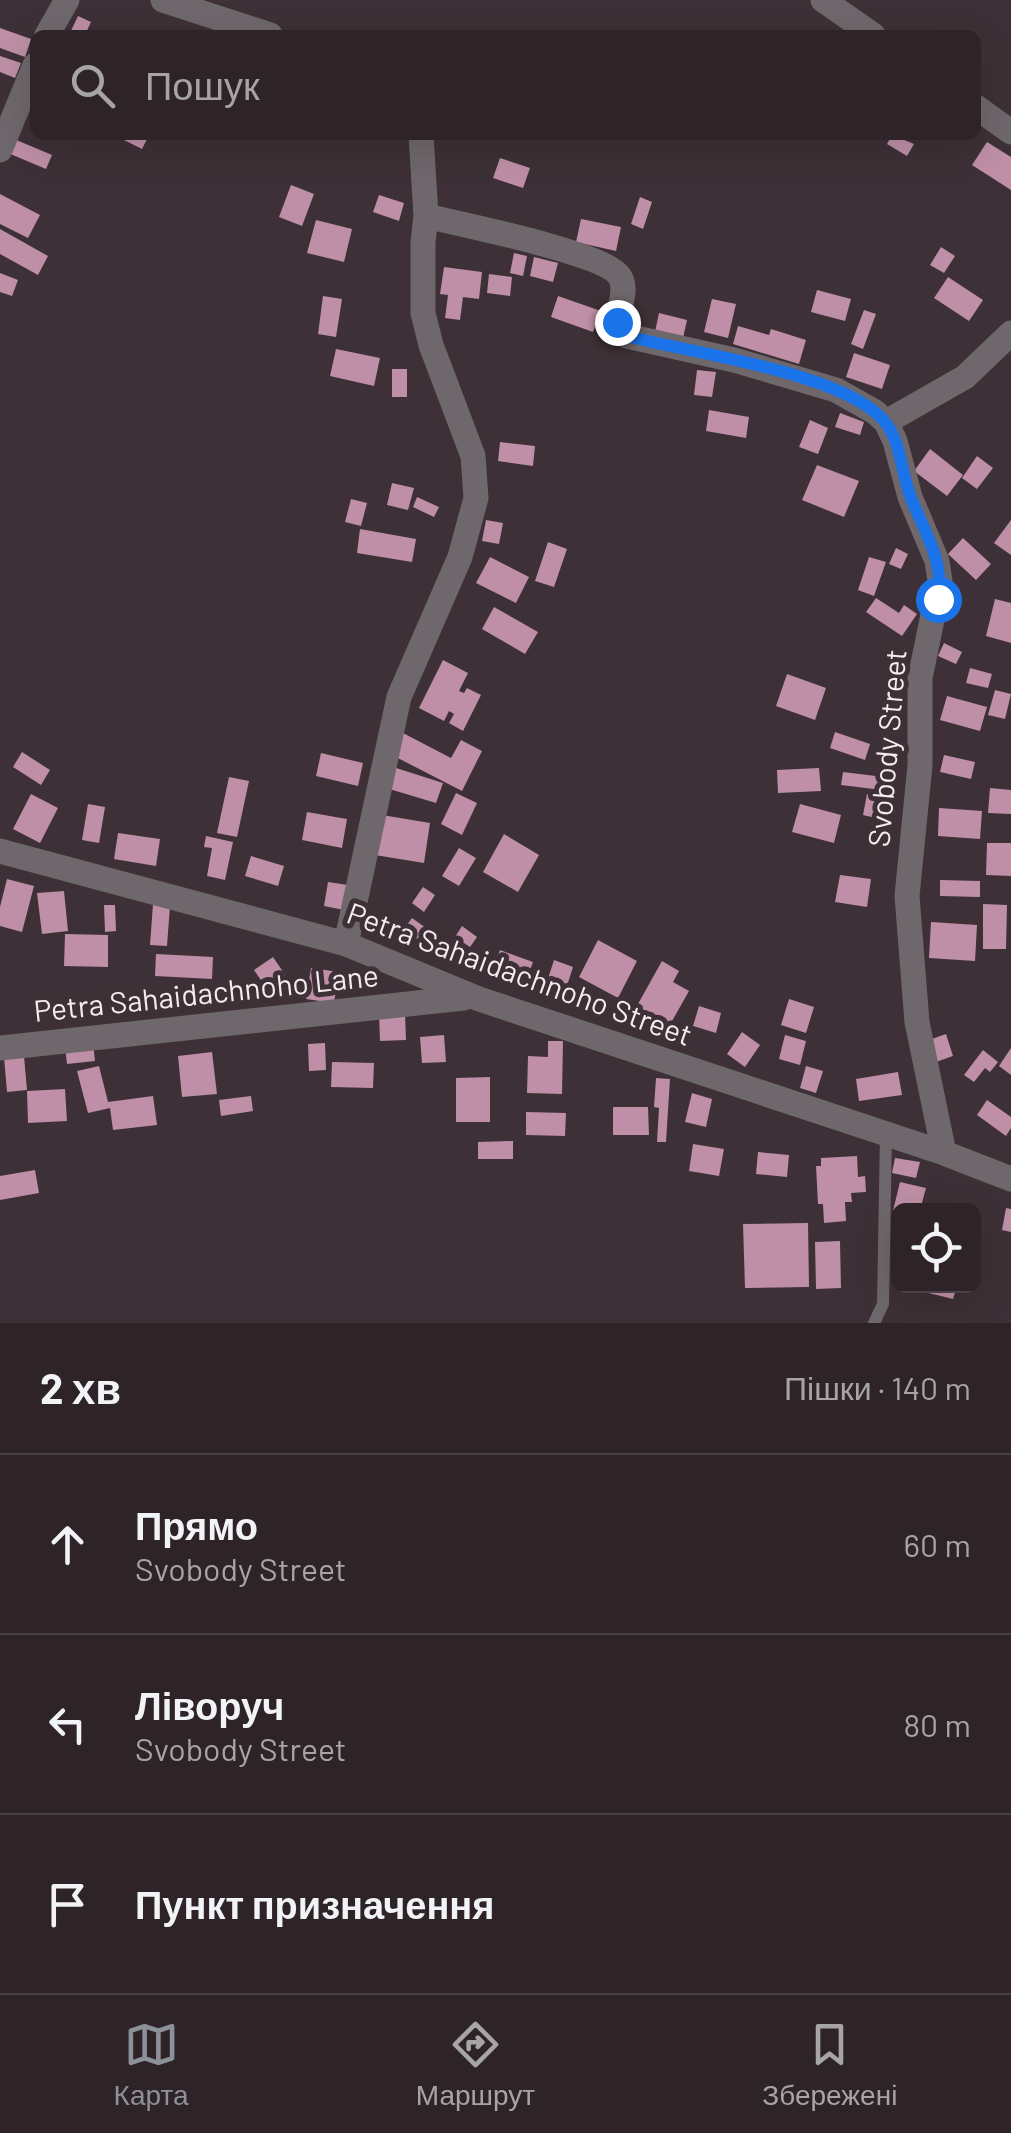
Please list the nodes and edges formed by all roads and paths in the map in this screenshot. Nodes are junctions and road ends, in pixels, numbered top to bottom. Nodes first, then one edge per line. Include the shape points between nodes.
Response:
1 (67, 0) edge
2 (163, 0) edge
3 (823, 0) edge
4 (50, 30) edge
5 (255, 30) edge
6 (866, 30) edge
7 (30, 77) edge
8 (981, 111) edge
9 (1011, 132) edge
10 (420, 140) edge
11 (0, 150) edge
12 (426, 216) junction
13 (1011, 333) edge
14 (886, 422) junction
15 (0, 851) edge
16 (346, 944) junction
17 (479, 998) junction
18 (0, 1048) edge
19 (886, 1134) junction
20 (944, 1153) junction
21 (1011, 1179) edge
22 (874, 1323) edge

1 - 4 street
2 - 5 street
3 - 6 street
7 - 11 street
8 - 9 street
10 - 12 street
12 - 14 street via 602,264 622,281 616,324 628,336 836,390
12 - 16 street via 423,314 473,456 476,498 460,557 398,697
13 - 14 street via 951,387
14 - 20 street, Svobody Street via 940,572 920,678 920,765 907,896 917,1022
15 - 16 street, Petra Sahaidachnoho Street
16 - 17 street, Petra Sahaidachnoho Street
17 - 18 street, Petra Sahaidachnoho Lane
17 - 19 street, Petra Sahaidachnoho Street
19 - 20 street, Petra Sahaidachnoho Street
19 - 22 lane via 882,1304
20 - 21 street, Petra Sahaidachnoho Street

